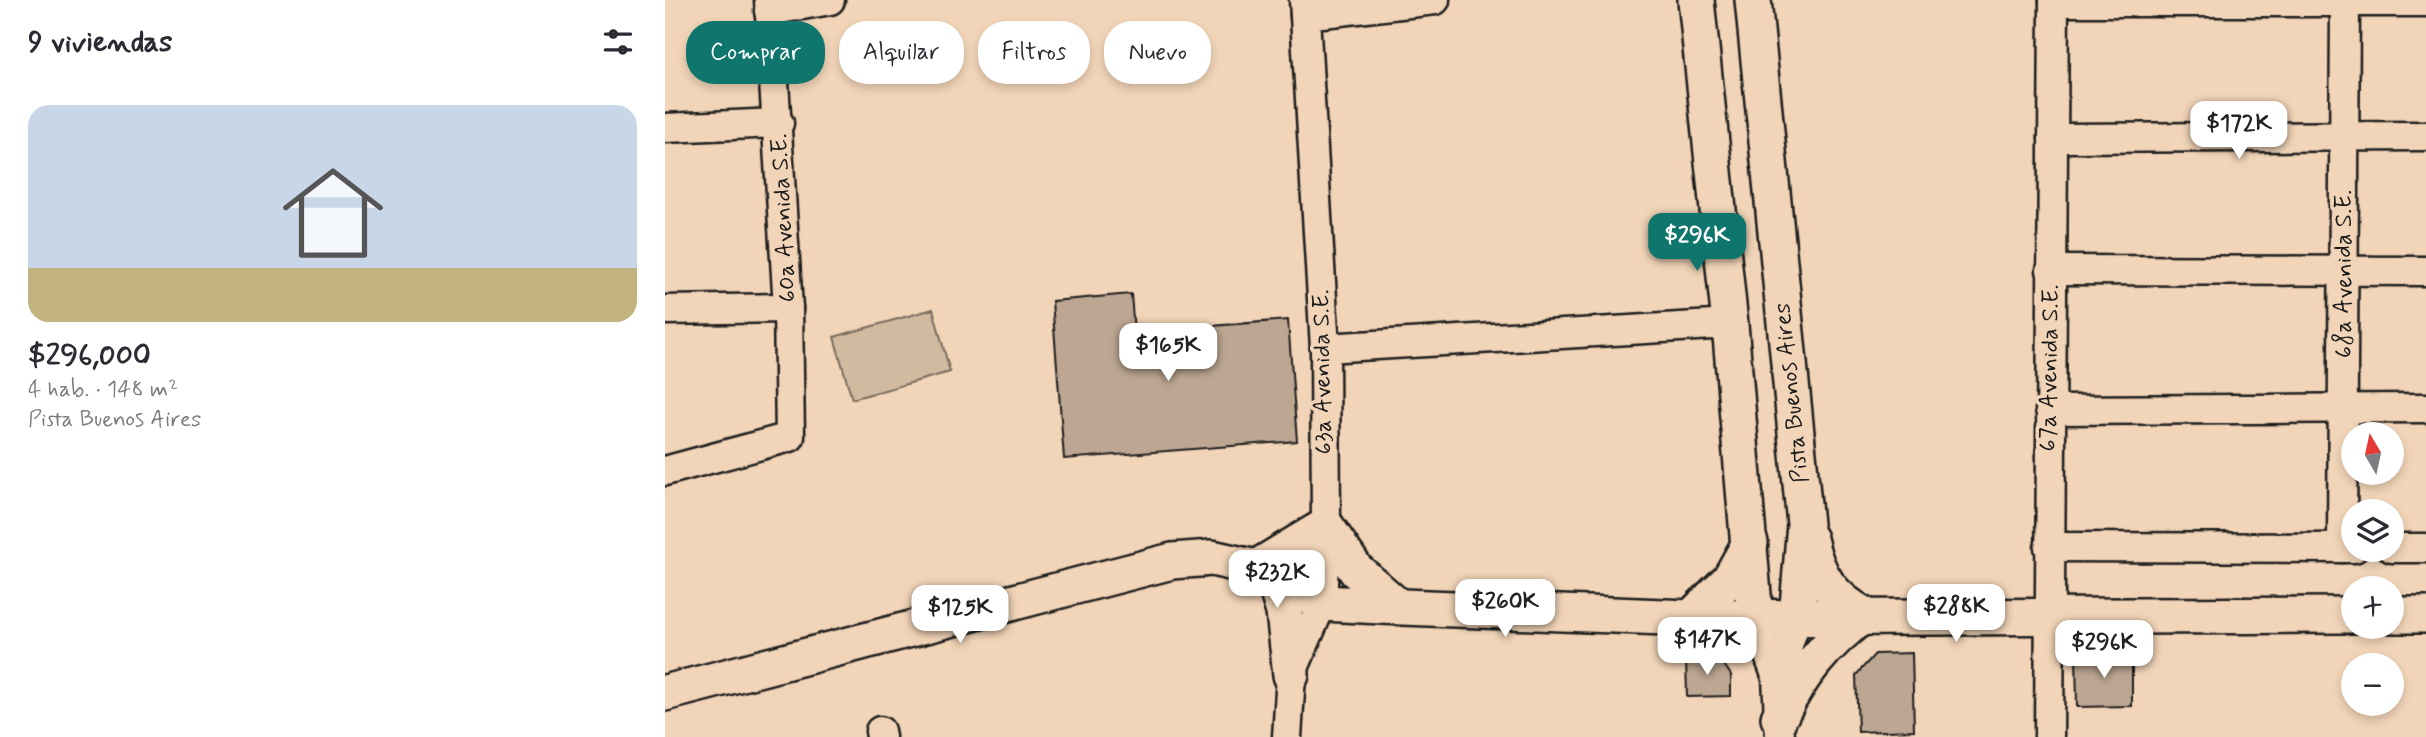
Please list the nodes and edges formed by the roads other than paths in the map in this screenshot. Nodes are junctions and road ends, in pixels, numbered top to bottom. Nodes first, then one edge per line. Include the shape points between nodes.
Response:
1 (830, 0) edge
2 (1435, 0) edge
3 (1696, 0) edge
4 (1753, 0) edge
5 (2054, 1) edge
6 (2345, 1) edge
7 (2426, 2) edge
8 (769, 5) edge
9 (1305, 8) edge
10 (779, 123) junction
11 (665, 128) edge
12 (2345, 136) junction
13 (2426, 136) edge
14 (2053, 138) junction
15 (2051, 270) junction
16 (2344, 270) junction
17 (2426, 271) edge
18 (788, 308) junction
19 (665, 310) edge
20 (1730, 324) junction
21 (1325, 348) junction
22 (2343, 408) junction
23 (2426, 408) edge
24 (2050, 410) junction
25 (665, 471) edge
26 (2346, 499) edge
27 (1805, 524) junction
28 (1326, 526) junction
29 (1750, 543) junction
30 (2049, 547) junction
31 (2341, 548) edge
32 (2404, 548) edge
33 (2426, 548) edge
34 (1265, 572) junction
35 (1322, 603) junction
36 (1397, 606) junction
37 (1864, 615) junction
38 (2341, 615) edge
39 (2404, 615) edge
40 (2426, 615) edge
41 (2048, 617) junction
42 (1691, 618) junction
43 (1755, 618) junction
44 (1797, 618) junction
45 (1291, 675) junction
46 (1777, 678) junction
47 (665, 693) edge
48 (1779, 728) edge
49 (1280, 735) edge
50 (2049, 737) edge

1 - 8 street
2 - 9 street
3 - 20 street
4 - 27 street, Pista Buenos Aires
5 - 6 street
5 - 14 street, 67a Avenida S.E.
6 - 7 street
6 - 12 street, 68a Avenida S.E.
8 - 10 street, 60a Avenida S.E.
9 - 21 street, 63a Avenida S.E.
10 - 11 street
10 - 18 street, 60a Avenida S.E.
12 - 13 street
12 - 14 street
12 - 16 street, 68a Avenida S.E.
14 - 15 street, 67a Avenida S.E.
15 - 16 street
15 - 24 street, 67a Avenida S.E.
16 - 17 street
16 - 22 street, 68a Avenida S.E.
18 - 19 street
18 - 25 street, 60a Avenida S.E. via 790,437
20 - 21 street
20 - 29 street
21 - 28 street, 63a Avenida S.E.
22 - 23 street
22 - 24 street
22 - 26 street, 68a Avenida S.E.
24 - 30 street, 67a Avenida S.E.
27 - 37 street via 1815,563 1827,586
27 - 44 street, Pista Buenos Aires
28 - 34 street
28 - 35 street, 63a Avenida S.E.
28 - 36 street via 1356,570
29 - 42 street via 1730,579
29 - 43 street
30 - 31 street
30 - 41 street, 67a Avenida S.E.
32 - 33 street
34 - 35 street
34 - 45 street via 1284,612
34 - 47 street via 1212,558 1172,561
35 - 36 street
35 - 45 street, 63a Avenida S.E.
36 - 42 street
37 - 41 street
37 - 44 street
37 - 48 street via 1813,660
38 - 41 street
39 - 40 street
41 - 50 street, 67a Avenida S.E.
42 - 43 street
43 - 44 street
43 - 46 street
44 - 46 street
45 - 49 street, 63a Avenida S.E.
46 - 48 street

